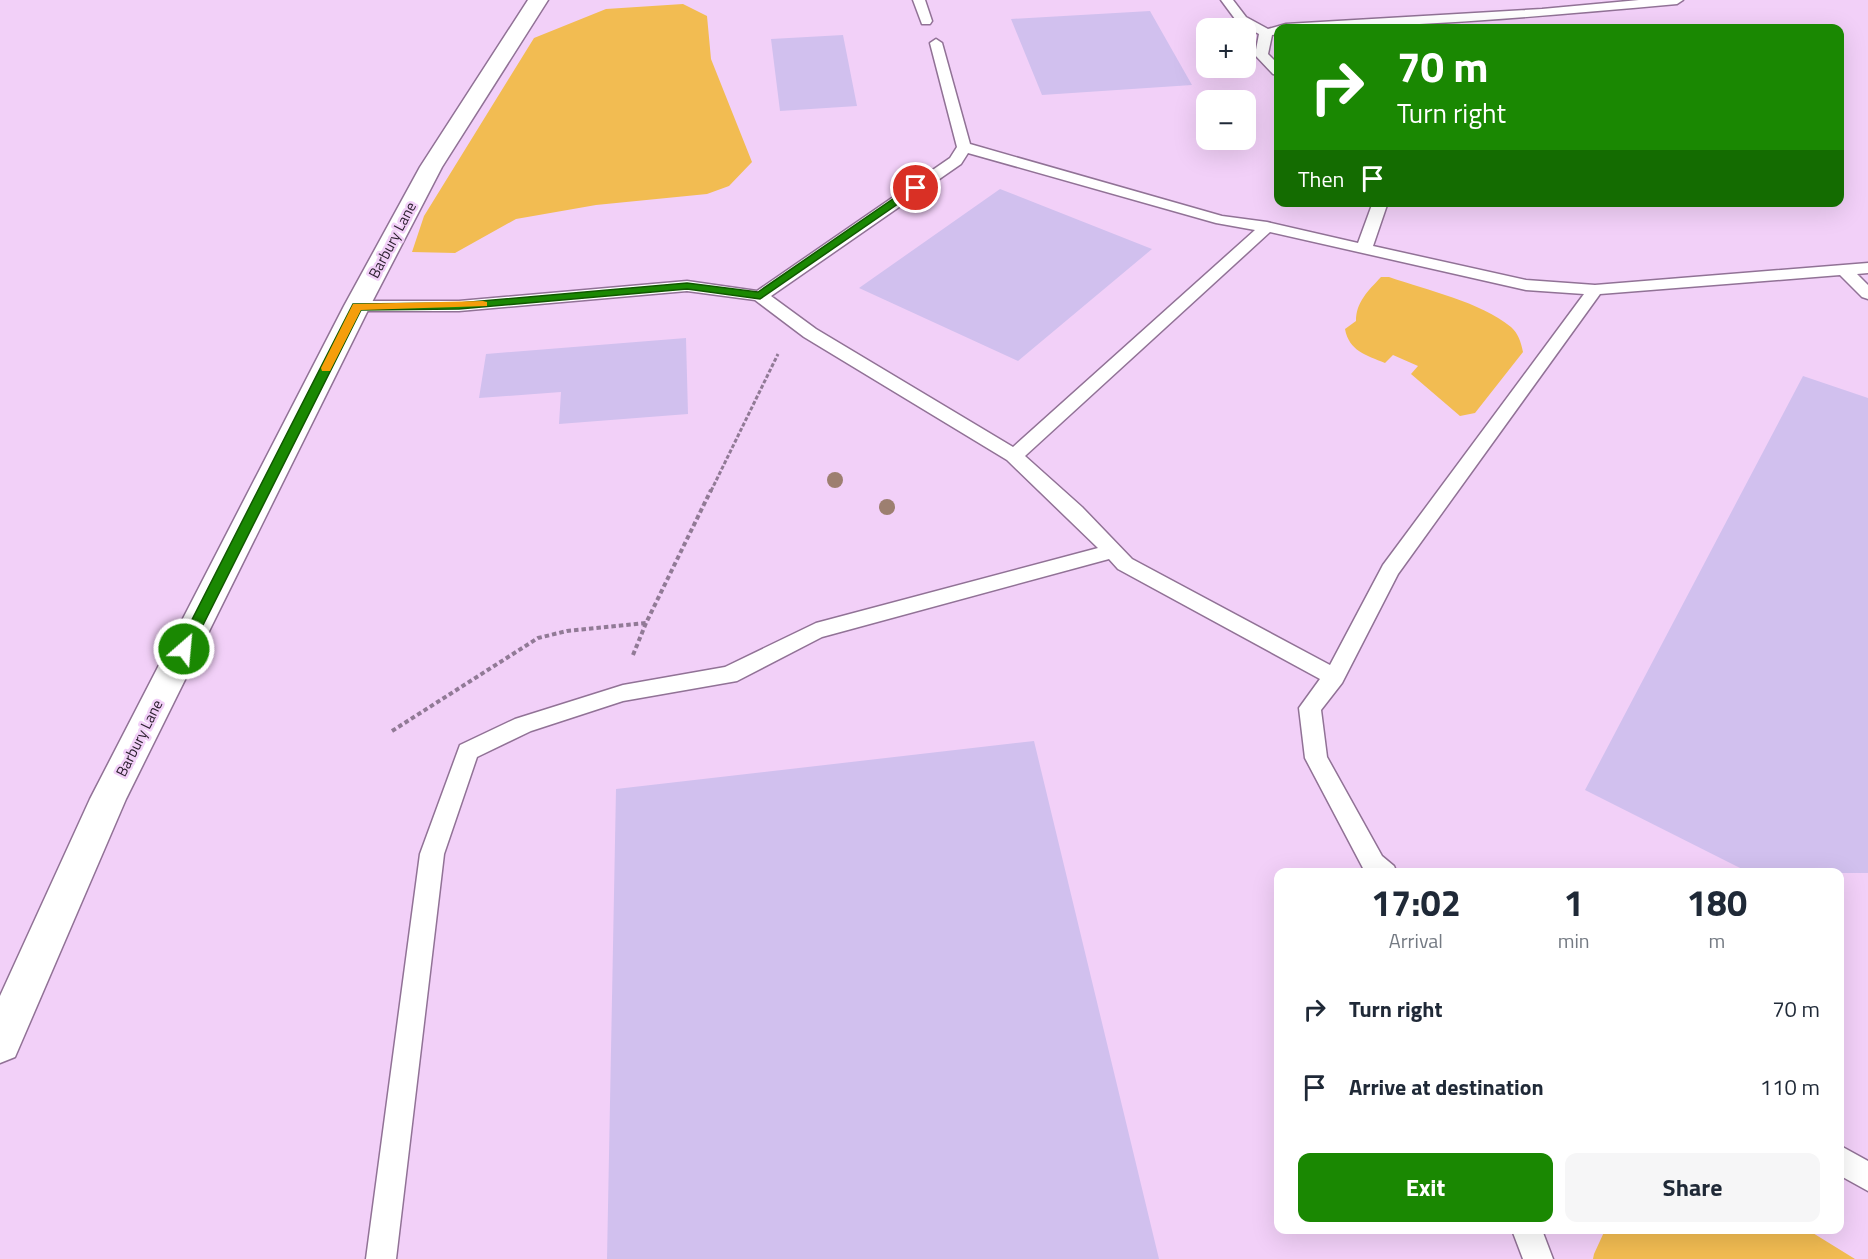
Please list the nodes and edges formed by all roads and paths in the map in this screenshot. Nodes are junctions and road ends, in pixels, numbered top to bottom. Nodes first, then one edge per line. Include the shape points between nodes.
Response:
1 (538, 0) edge
2 (920, 0) edge
3 (1227, 0) edge
4 (1677, 0) edge
5 (926, 21) dead end
6 (1354, 24) edge
7 (1272, 31) edge
8 (936, 43) dead end
9 (1274, 67) edge
10 (964, 147) junction
11 (1379, 207) edge
12 (1267, 227) junction
13 (1364, 248) junction
14 (1868, 268) edge
15 (1844, 270) junction
16 (1595, 291) junction
17 (1868, 294) edge
18 (760, 296) junction
19 (357, 306) junction
20 (801, 326) junction
21 (1014, 456) junction
22 (1113, 551) junction
23 (646, 623) junction
24 (1334, 677) junction
25 (623, 693) junction
26 (392, 731) dead end
27 (1379, 868) edge
28 (0, 1043) edge
29 (1844, 1162) edge
30 (1868, 1177) edge
31 (1529, 1234) edge
32 (381, 1259) edge
33 (1538, 1259) edge

1 - 19 street, Barbury Lane via 430,167
2 - 5 lane
3 - 7 lane via 1242,20
4 - 6 lane
7 - 9 lane via 1261,55
8 - 10 lane
10 - 12 lane via 1221,220
10 - 18 lane via 956,160
11 - 13 lane
12 - 13 lane
12 - 21 lane
13 - 16 lane via 1526,285
14 - 15 lane
15 - 16 lane
15 - 17 lane
16 - 24 lane via 1390,570
18 - 19 lane via 687,286 459,306
18 - 20 lane
19 - 28 street, Barbury Lane via 108,799
20 - 21 lane
20 - 23 path via 784,339
21 - 22 lane
22 - 24 lane via 1125,564
22 - 25 lane via 816,631 729,675
23 - 25 path via 626,672
23 - 26 path via 538,638
24 - 27 lane via 1310,708 1316,758
25 - 32 lane via 523,725 468,751 432,854
29 - 30 lane
31 - 33 lane

